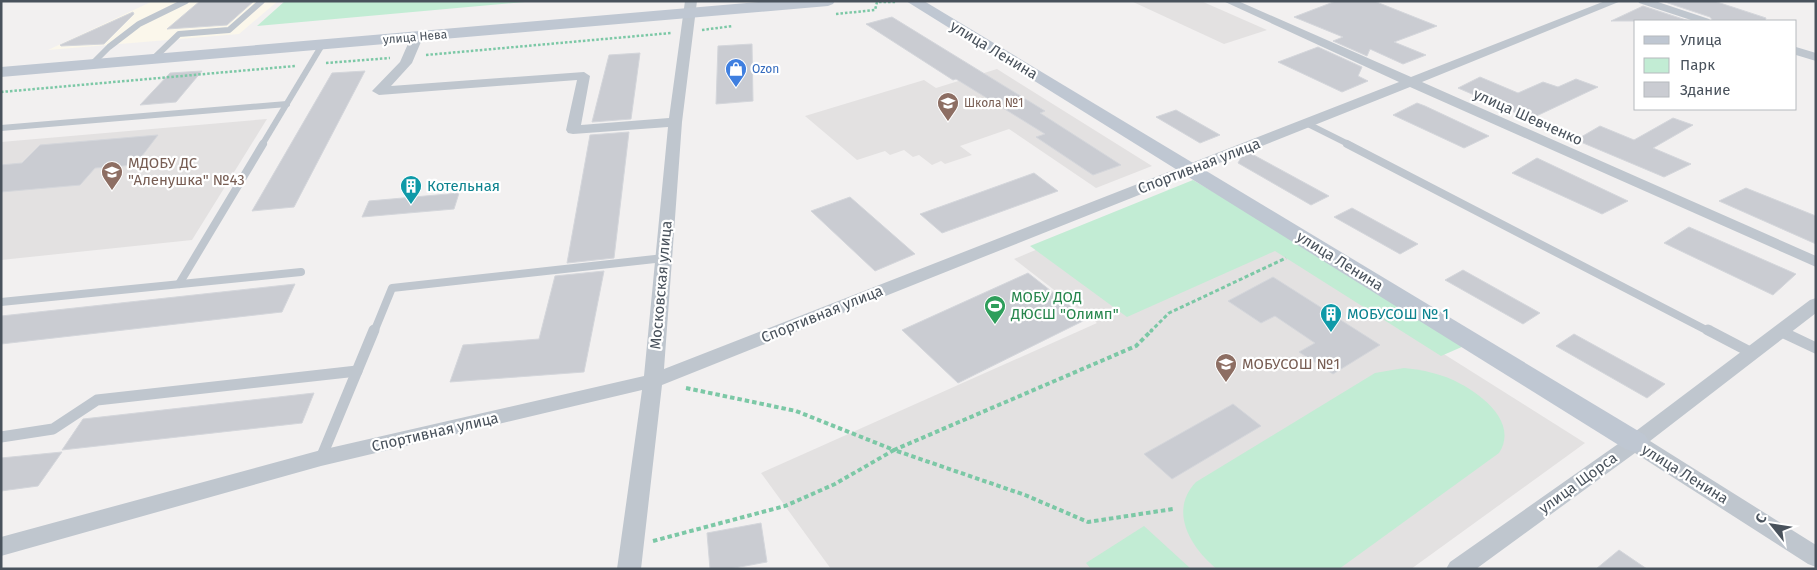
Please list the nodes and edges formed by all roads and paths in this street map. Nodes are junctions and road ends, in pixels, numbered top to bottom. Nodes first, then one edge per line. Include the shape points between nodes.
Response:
1 (186, 1) edge
2 (262, 1) edge
3 (1228, 1) edge
4 (1616, 1) edge
5 (1643, 1) edge
6 (905, 2) edge
7 (691, 7) edge
8 (832, 8) edge
9 (1702, 20) edge
10 (737, 26) dead end
11 (688, 32) junction
12 (417, 37) junction
13 (322, 45) junction
14 (1797, 50) edge
15 (409, 56) junction
16 (1816, 57) edge
17 (152, 60) junction
18 (311, 64) junction
19 (91, 65) junction
20 (1, 72) edge
21 (1412, 83) junction
22 (1, 92) edge
23 (287, 104) junction
24 (675, 122) junction
25 (1308, 124) junction
26 (1, 128) edge
27 (1191, 169) junction
28 (664, 258) junction
29 (1286, 258) dead end
30 (1816, 262) edge
31 (301, 272) dead end
32 (179, 284) junction
33 (1, 302) edge
34 (1816, 304) edge
35 (1780, 331) junction
36 (1816, 348) edge
37 (1752, 352) junction
38 (357, 371) junction
39 (653, 381) junction
40 (1, 437) edge
41 (1635, 442) junction
42 (894, 450) junction
43 (321, 458) junction
44 (1173, 509) dead end
45 (1, 547) edge
46 (632, 547) junction
47 (1816, 557) edge
48 (629, 569) edge
49 (1458, 569) edge

1 - 19 lane via 139,24
2 - 17 lane via 229,30 179,34
3 - 21 street, улица Шевченко
4 - 21 street, Спортивная улица
5 - 9 street
6 - 8 path via 877,2 875,10
6 - 27 main road, улица Ленина
7 - 8 main road, улица Нева
7 - 11 street, Московская улица
7 - 12 main road, улица Нева
10 - 11 path
11 - 15 path
11 - 24 street, Московская улица
12 - 13 main road, улица Нева
12 - 15 street
13 - 17 main road, улица Нева
13 - 18 lane
14 - 16 street
15 - 18 path
15 - 24 street via 379,91 584,76 573,130
17 - 19 main road, улица Нева
18 - 22 path
18 - 23 lane
19 - 20 main road, улица Нева
21 - 25 street, Спортивная улица
21 - 30 street, улица Шевченко
23 - 26 lane
23 - 32 lane
24 - 28 street, Московская улица
25 - 27 street, Спортивная улица
25 - 37 lane
27 - 39 street, Спортивная улица
27 - 41 main road, улица Ленина
28 - 38 lane via 392,288
28 - 39 street, Московская улица
29 - 42 path via 1169,313 1136,346
31 - 32 lane
32 - 33 lane
34 - 35 street, улица Щорса
35 - 36 lane
35 - 37 street, улица Щорса
37 - 41 street, улица Щорса
38 - 40 lane via 97,400 54,429
38 - 43 lane
39 - 42 path via 796,411
39 - 43 street, Спортивная улица
39 - 46 street, Московская улица
41 - 47 street, улица Ленина
41 - 49 street, улица Щорса
42 - 44 path via 1088,522
42 - 46 path via 835,484 785,506
43 - 45 street, Спортивная улица
46 - 48 street, Московская улица

